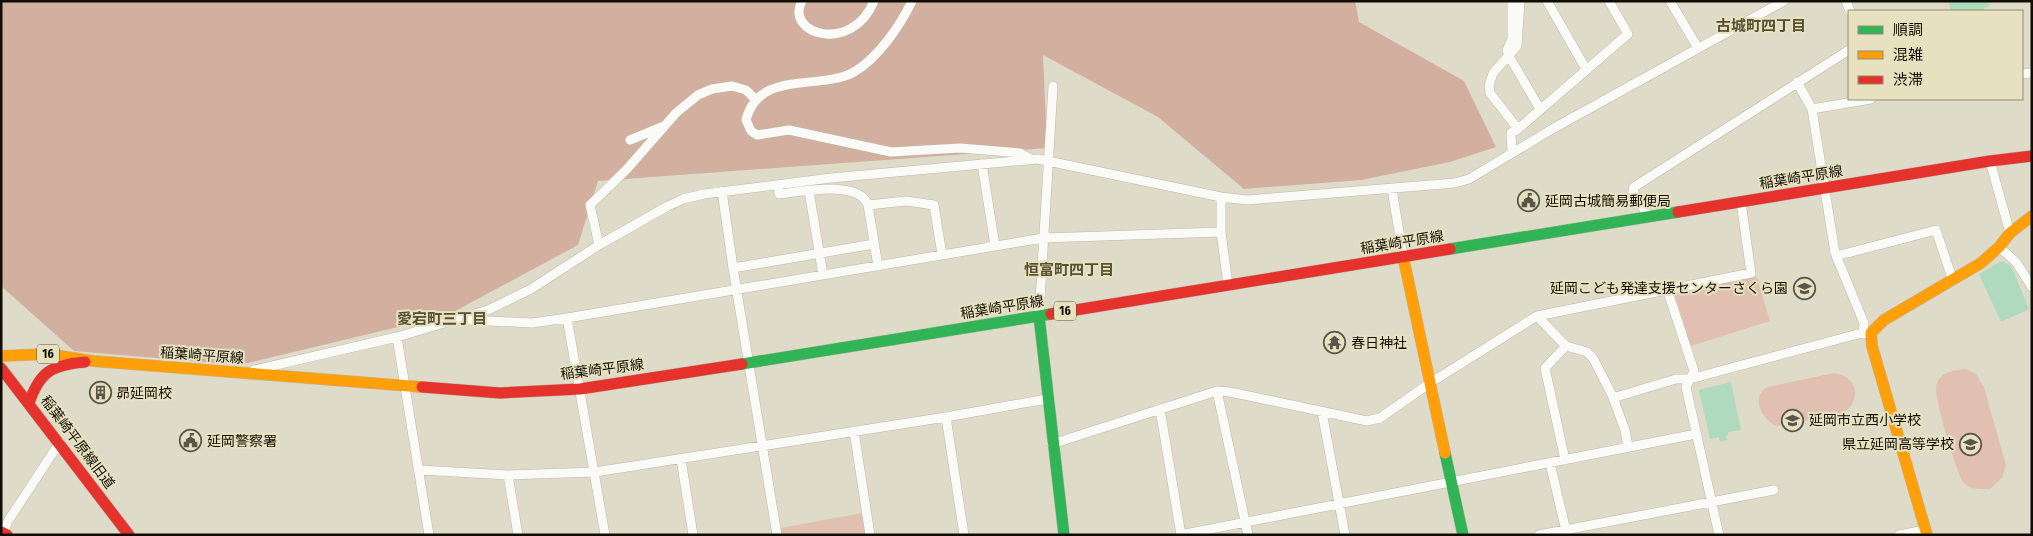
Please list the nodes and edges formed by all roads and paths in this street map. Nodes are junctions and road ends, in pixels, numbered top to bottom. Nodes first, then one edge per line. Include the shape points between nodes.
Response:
1 (802, 1) edge
2 (874, 1) edge
3 (912, 1) edge
4 (1512, 1) edge
5 (1520, 1) edge
6 (1547, 1) edge
7 (1608, 1) edge
8 (1670, 1) edge
9 (1784, 1) edge
10 (1698, 48) junction
11 (1848, 51) edge
12 (1509, 56) junction
13 (1586, 69) junction
14 (1797, 82) junction
15 (1053, 86) dead end
16 (756, 100) junction
17 (1865, 100) edge
18 (1540, 109) junction
19 (1812, 109) junction
20 (666, 125) junction
21 (1518, 129) junction
22 (630, 140) dead end
23 (1512, 152) junction
24 (2032, 156) edge
25 (1031, 159) junction
26 (1049, 160) junction
27 (1990, 161) junction
28 (982, 164) junction
29 (778, 185) junction
30 (1824, 188) junction
31 (1392, 189) junction
32 (722, 191) junction
33 (809, 191) junction
34 (1221, 197) junction
35 (1742, 202) junction
36 (868, 205) junction
37 (2032, 216) edge
38 (1649, 217) junction
39 (1221, 232) junction
40 (2010, 233) junction
41 (1043, 238) junction
42 (874, 244) junction
43 (599, 245) junction
44 (995, 246) junction
45 (1999, 247) junction
46 (819, 253) junction
47 (942, 255) junction
48 (1402, 256) junction
49 (1836, 256) junction
50 (878, 266) junction
51 (733, 268) junction
52 (823, 275) junction
53 (1953, 281) junction
54 (1228, 285) junction
55 (2032, 287) edge
56 (1667, 289) junction
57 (737, 290) junction
58 (1039, 316) junction
59 (1537, 316) junction
60 (567, 318) junction
61 (458, 320) junction
62 (1867, 333) junction
63 (397, 338) junction
64 (1566, 346) junction
65 (1, 356) edge
66 (93, 361) junction
67 (749, 364) junction
68 (1, 368) edge
69 (242, 373) junction
70 (1690, 379) junction
71 (1430, 383) junction
72 (404, 385) junction
73 (580, 389) junction
74 (1217, 391) junction
75 (1612, 395) junction
76 (1047, 399) junction
77 (29, 403) junction
78 (1160, 410) junction
79 (1322, 412) junction
80 (946, 417) junction
81 (854, 431) junction
82 (1696, 434) junction
83 (60, 442) junction
84 (1052, 444) junction
85 (763, 446) junction
86 (1628, 447) junction
87 (681, 460) junction
88 (1565, 460) junction
89 (1550, 463) junction
90 (419, 470) junction
91 (595, 472) junction
92 (508, 475) junction
93 (1451, 481) junction
94 (1774, 490) dead end
95 (1711, 501) junction
96 (1339, 503) junction
97 (1246, 523) junction
98 (1566, 532) edge
99 (1926, 532) edge
100 (4, 533) edge
101 (129, 535) edge
102 (429, 535) edge
103 (518, 535) edge
104 (606, 535) edge
105 (693, 535) edge
106 (777, 535) edge
107 (870, 535) edge
108 (964, 535) edge
109 (1064, 535) edge
110 (1180, 535) edge
111 (1248, 535) edge
112 (1345, 535) edge
113 (1463, 535) edge
114 (1539, 535) edge
115 (1719, 535) edge
116 (1899, 535) edge

1 - 2 street via 799,6 803,23 812,30 833,34 850,30 866,18
3 - 16 street via 893,34 853,72 782,86
4 - 12 street
5 - 12 street via 1519,42
6 - 13 street
7 - 13 street via 1628,34
8 - 10 street
9 - 10 street
10 - 23 street
11 - 14 street
12 - 18 street
12 - 21 street via 1493,73 1489,86 1490,93
13 - 18 street
14 - 19 street
14 - 38 street via 1634,187 1633,192
15 - 26 street
16 - 20 street via 740,87 712,89 686,102
16 - 25 street via 746,120 757,135 789,130 891,152 960,148 1020,153
17 - 19 street
18 - 21 street
19 - 30 street
20 - 22 street
20 - 43 street via 590,204
21 - 23 street via 1512,133
23 - 31 street via 1469,179
24 - 27 main road, 稲葉崎平原線 / 16
25 - 26 street
25 - 28 street
26 - 34 street
26 - 41 street
27 - 30 main road, 稲葉崎平原線 / 16
27 - 40 street
28 - 29 street
28 - 44 street
29 - 32 street
29 - 33 street via 779,194
30 - 35 main road, 稲葉崎平原線 / 16
30 - 49 street
31 - 34 street via 1278,199
31 - 48 street
32 - 43 street via 683,199
32 - 51 street
33 - 36 street via 839,188 860,196
33 - 46 street
34 - 39 street
35 - 38 main road, 稲葉崎平原線 / 16
35 - 56 street via 1751,273
36 - 42 street
36 - 47 street via 906,201 934,205
37 - 40 main road
38 - 48 main road, 稲葉崎平原線 / 16
39 - 41 street
39 - 54 street
40 - 45 main road
41 - 44 street
41 - 58 street
42 - 46 street
42 - 50 street
43 - 61 street via 531,289 488,310
44 - 47 street
45 - 53 main road
45 - 55 street via 2016,262
46 - 51 street
46 - 52 street
47 - 50 street
48 - 54 main road, 稲葉崎平原線 / 16
48 - 71 main road
49 - 53 street via 1936,230
49 - 62 street
50 - 52 street
51 - 57 street
52 - 57 street
53 - 62 main road
54 - 58 main road, 稲葉崎平原線 / 16
56 - 59 street
56 - 70 street via 1694,371
57 - 60 street
57 - 67 street
58 - 67 main road, 稲葉崎平原線 / 16
58 - 76 main road
59 - 64 street
59 - 71 street
60 - 61 street via 532,323
60 - 73 street
61 - 63 street
62 - 70 street
62 - 99 main road
63 - 69 street
63 - 72 street
64 - 75 street via 1587,352 1593,358
64 - 88 street via 1545,368
65 - 66 main road, 稲葉崎平原線 / 16 via 60,354
66 - 69 main road, 稲葉崎平原線 / 16
66 - 77 main road via 58,366 45,372 37,380
67 - 73 main road, 稲葉崎平原線 / 16
67 - 85 street
68 - 77 main road, 稲葉崎平原線旧道
69 - 72 main road, 稲葉崎平原線 / 16
70 - 75 street via 1676,379 1616,397
70 - 82 street via 1686,387
71 - 79 street via 1380,418 1367,421
71 - 93 main road
72 - 73 main road, 稲葉崎平原線 / 16 via 500,393
72 - 90 street
73 - 91 street
74 - 78 street
74 - 79 street
74 - 97 street
75 - 86 street
76 - 80 street
76 - 84 main road
77 - 83 main road, 稲葉崎平原線旧道
78 - 84 street
78 - 110 street
79 - 96 street
80 - 81 street
80 - 108 street
81 - 85 street
81 - 107 street
82 - 86 street
82 - 95 street
83 - 100 street
83 - 101 main road, 稲葉崎平原線旧道
84 - 109 main road
85 - 87 street
85 - 106 street
86 - 88 street
87 - 91 street
87 - 105 street
88 - 89 street
89 - 93 street
89 - 98 street
90 - 92 street
90 - 102 street
91 - 92 street
91 - 104 street
92 - 103 street
93 - 96 street
93 - 113 main road
94 - 95 street
95 - 98 street
95 - 115 street
96 - 97 street
96 - 112 street
97 - 110 street
97 - 111 street
98 - 114 street
99 - 116 street

